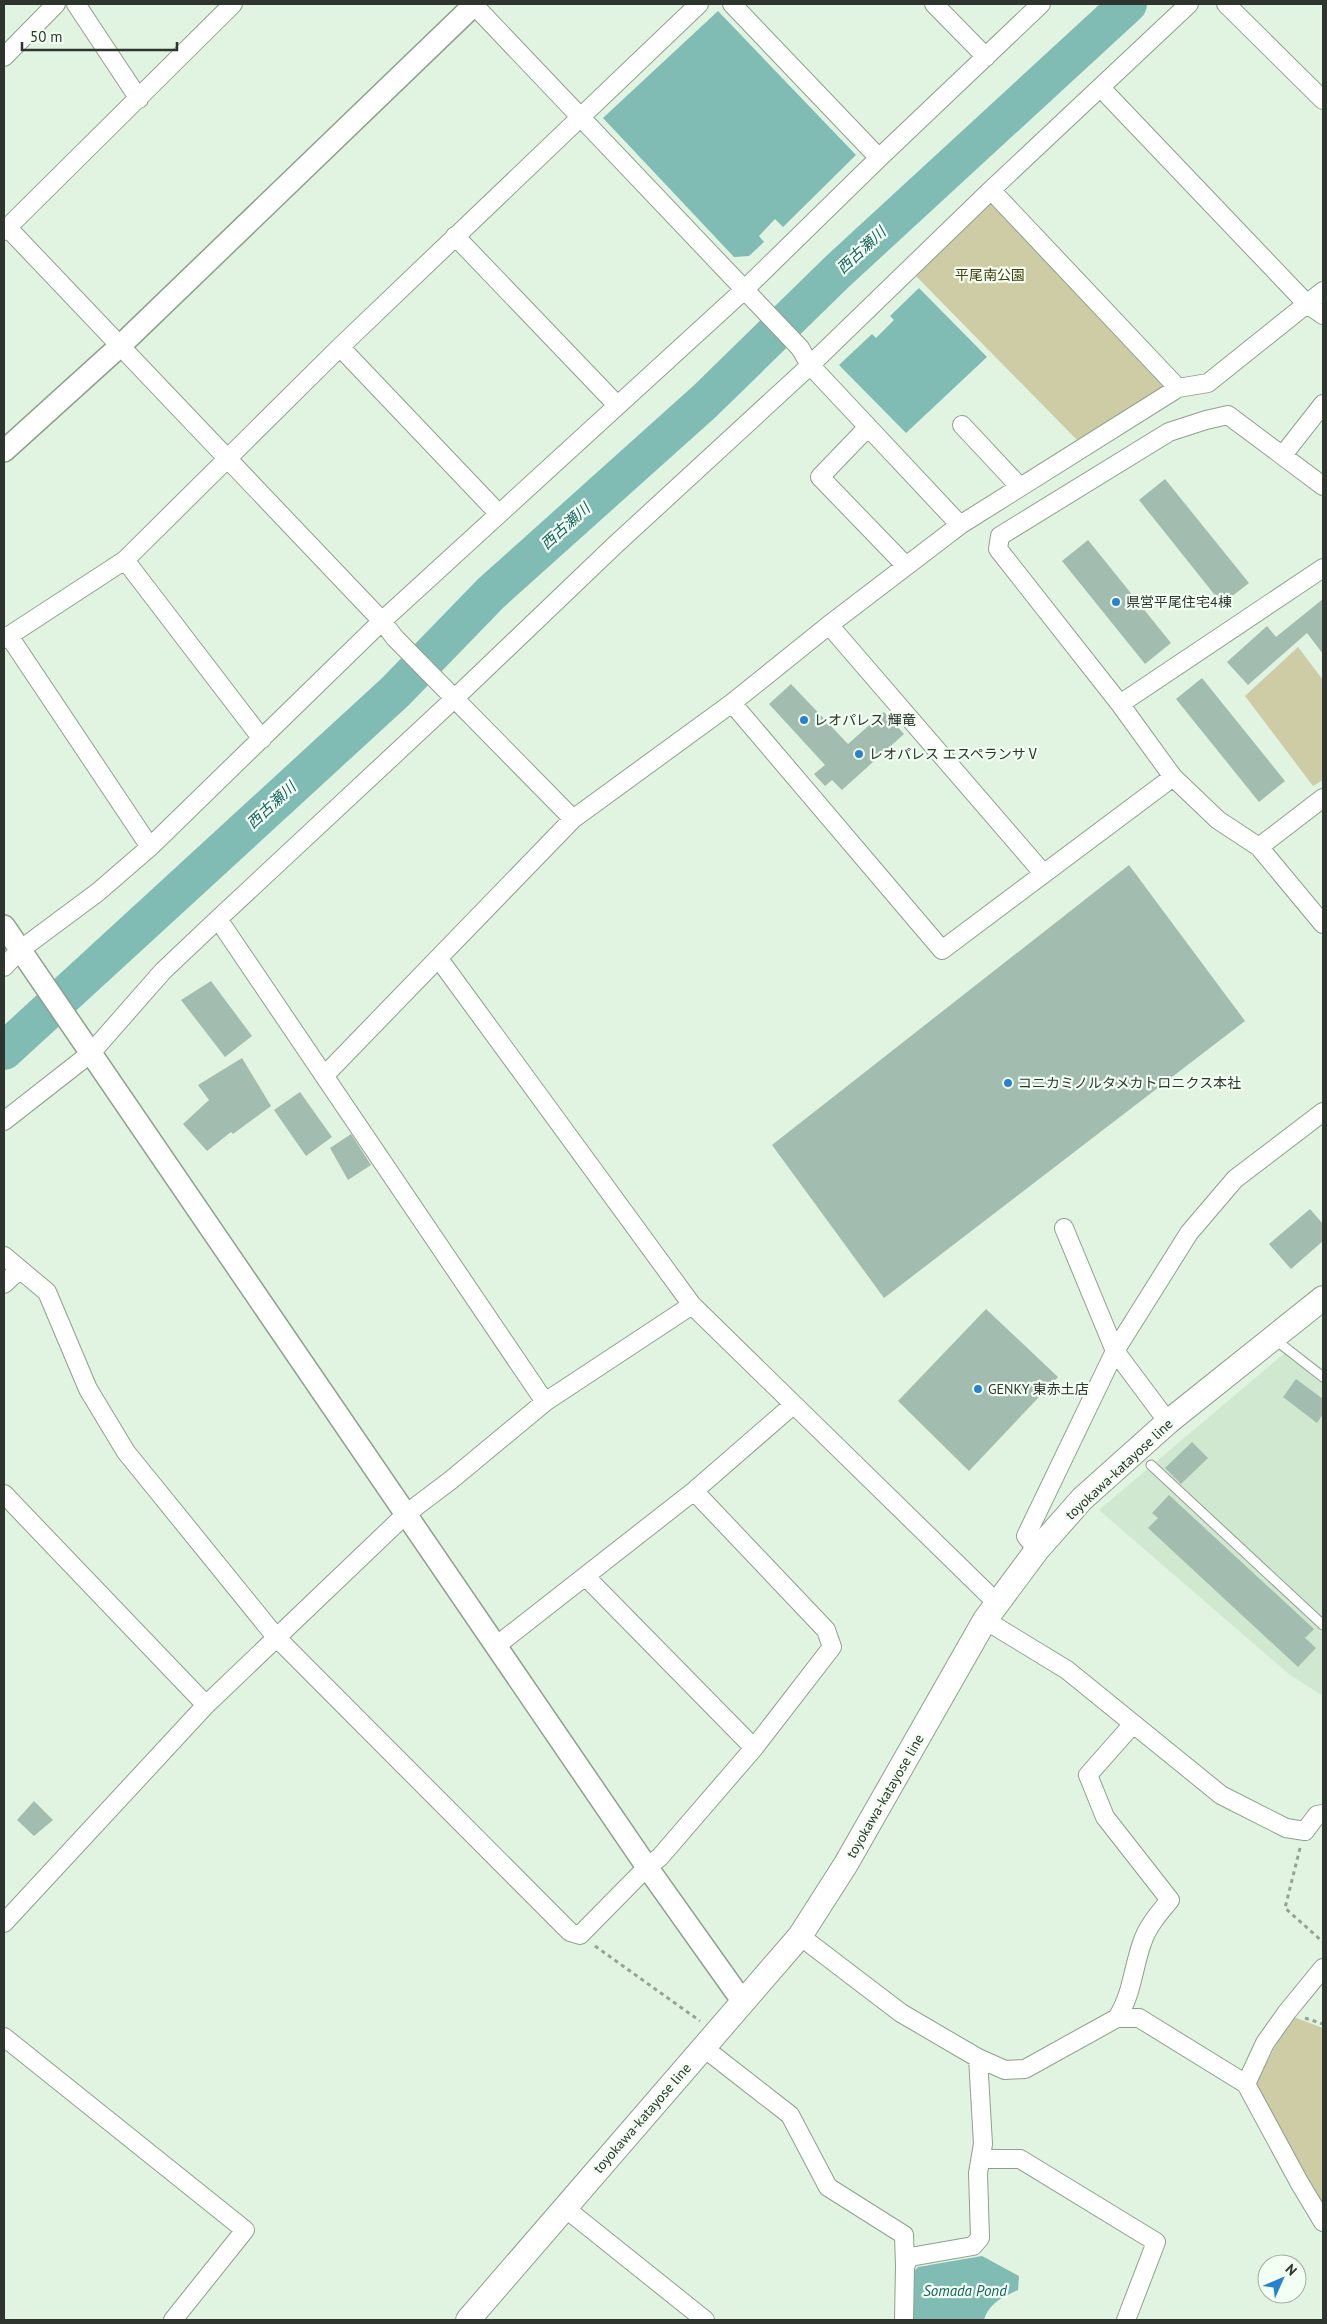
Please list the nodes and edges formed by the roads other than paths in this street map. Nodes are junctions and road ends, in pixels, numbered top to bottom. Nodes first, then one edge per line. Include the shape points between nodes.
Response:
1 (56, 4) edge
2 (76, 4) edge
3 (233, 4) edge
4 (474, 4) edge
5 (699, 4) edge
6 (732, 4) edge
7 (934, 4) edge
8 (1041, 4) edge
9 (1189, 4) edge
10 (1226, 4) edge
11 (4, 57) edge
12 (986, 57) junction
13 (1101, 88) junction
14 (140, 99) junction
15 (1323, 100) edge
16 (579, 116) junction
17 (879, 158) junction
18 (991, 190) junction
19 (5, 229) edge
20 (456, 236) junction
21 (744, 290) junction
22 (1323, 291) edge
23 (1307, 304) junction
24 (1323, 315) edge
25 (120, 346) junction
26 (340, 347) junction
27 (810, 365) junction
28 (1178, 388) junction
29 (1323, 404) edge
30 (617, 405) junction
31 (962, 425) dead end
32 (868, 427) junction
33 (4, 451) edge
34 (1283, 455) junction
35 (228, 458) junction
36 (1323, 486) edge
37 (1020, 487) junction
38 (499, 514) junction
39 (960, 525) junction
40 (125, 560) junction
41 (906, 566) junction
42 (1323, 568) edge
43 (382, 621) junction
44 (829, 625) junction
45 (6, 637) edge
46 (455, 698) junction
47 (732, 703) junction
48 (1120, 704) junction
49 (262, 739) junction
50 (1173, 777) junction
51 (1323, 798) edge
52 (573, 819) junction
53 (150, 847) junction
54 (1260, 848) junction
55 (1043, 873) junction
56 (218, 919) junction
57 (1323, 924) edge
58 (4, 926) edge
59 (20, 950) junction
60 (439, 959) junction
61 (4, 967) edge
62 (92, 1053) junction
63 (325, 1075) junction
64 (1323, 1112) edge
65 (4, 1121) edge
66 (1064, 1228) dead end
67 (4, 1256) edge
68 (19, 1270) junction
69 (4, 1284) edge
70 (1323, 1298) edge
71 (692, 1305) junction
72 (1273, 1338) junction
73 (1115, 1351) junction
74 (1323, 1377) edge
75 (544, 1402) junction
76 (793, 1405) junction
77 (1168, 1422) junction
78 (1150, 1465) dead end
79 (694, 1491) junction
80 (4, 1494) edge
81 (406, 1514) junction
82 (1037, 1550) junction
83 (586, 1576) junction
84 (991, 1612) junction
85 (1323, 1625) edge
86 (276, 1637) junction
87 (496, 1646) junction
88 (206, 1705) junction
89 (1133, 1724) junction
90 (754, 1748) junction
91 (1323, 1814) edge
92 (647, 1867) junction
93 (4, 1923) edge
94 (800, 1936) junction
95 (1323, 1968) edge
96 (743, 2002) junction
97 (1117, 2018) junction
98 (4, 2037) edge
99 (710, 2040) junction
100 (978, 2058) junction
101 (1246, 2084) junction
102 (981, 2159) junction
103 (565, 2208) junction
104 (1323, 2222) edge
105 (905, 2266) junction
106 (173, 2320) edge
107 (468, 2320) edge
108 (705, 2320) edge
109 (904, 2320) edge
110 (1126, 2320) edge

1 - 11 street
2 - 14 street
3 - 14 street
4 - 16 street
4 - 25 street
5 - 16 street
6 - 17 street
7 - 12 street
8 - 12 street
9 - 13 street
10 - 15 street
12 - 17 street
13 - 18 street
13 - 23 street
14 - 19 street
16 - 20 street
16 - 21 street
17 - 21 street
18 - 27 street
18 - 28 street
19 - 25 street
20 - 26 street
20 - 30 street
21 - 27 street via 800,348
21 - 30 street
22 - 23 street
23 - 24 street
23 - 28 street via 1208,383
25 - 33 street
25 - 35 street
26 - 35 street
26 - 38 street
27 - 32 street
27 - 46 street
28 - 37 street
29 - 34 street
30 - 38 street
31 - 37 street
32 - 39 street
32 - 41 street via 820,477
34 - 36 street
34 - 48 street via 1228,415 1206,420 1169,432 1000,536 998,549
35 - 40 street
35 - 43 street
37 - 39 street
38 - 43 street
39 - 41 street
40 - 45 street
40 - 49 street
41 - 44 street
42 - 48 street
43 - 46 street
43 - 49 street
44 - 47 street
44 - 55 street
45 - 53 street
46 - 52 street
46 - 56 street
47 - 52 street
47 - 55 street via 942,950
48 - 50 street
49 - 53 street
50 - 54 street via 1218,820
50 - 55 street
51 - 54 street
52 - 60 street
53 - 59 street via 98,892
54 - 57 street
56 - 62 street via 163,971
56 - 63 street
58 - 59 street
59 - 61 street
59 - 62 street
60 - 63 street
60 - 71 street
62 - 65 street
62 - 81 street
63 - 75 street
64 - 73 street via 1235,1180 1189,1233
66 - 73 street
67 - 68 street
68 - 69 street
68 - 86 street via 47,1292 88,1389 126,1452
70 - 72 main road, toyokawa-katayose line
71 - 75 street
71 - 76 street
72 - 74 lane
72 - 77 main road, toyokawa-katayose line
73 - 77 street
73 - 82 street via 1026,1536
75 - 81 street
76 - 79 street
76 - 84 street
77 - 82 main road, toyokawa-katayose line via 1082,1499
78 - 85 lane
79 - 83 street
79 - 90 street via 826,1630 832,1647
80 - 88 street
81 - 86 street
81 - 87 street
82 - 84 main road, toyokawa-katayose line
83 - 87 street
83 - 90 street
84 - 89 street
84 - 94 main road, toyokawa-katayose line via 846,1864
86 - 88 street
86 - 92 street via 570,1932 580,1935
87 - 92 street
88 - 93 street
89 - 91 street via 1221,1795 1286,1828 1305,1831 1316,1815
89 - 97 street via 1088,1775 1105,1818 1170,1900 1142,1942 1124,2007
90 - 92 street via 660,1857
92 - 96 street
94 - 96 main road, toyokawa-katayose line
94 - 100 street via 901,2013
95 - 101 street via 1265,2043
96 - 99 main road, toyokawa-katayose line
97 - 100 street via 1024,2069 1005,2070
97 - 101 street via 1139,2018
98 - 106 street via 245,2230
99 - 103 main road, toyokawa-katayose line
99 - 105 street via 790,2115 828,2187 904,2235
100 - 102 street
101 - 104 street
102 - 105 street via 978,2173 980,2238 973,2246 910,2256
102 - 110 street via 1020,2160 1156,2242
103 - 107 main road, toyokawa-katayose line
103 - 108 street
105 - 109 street

